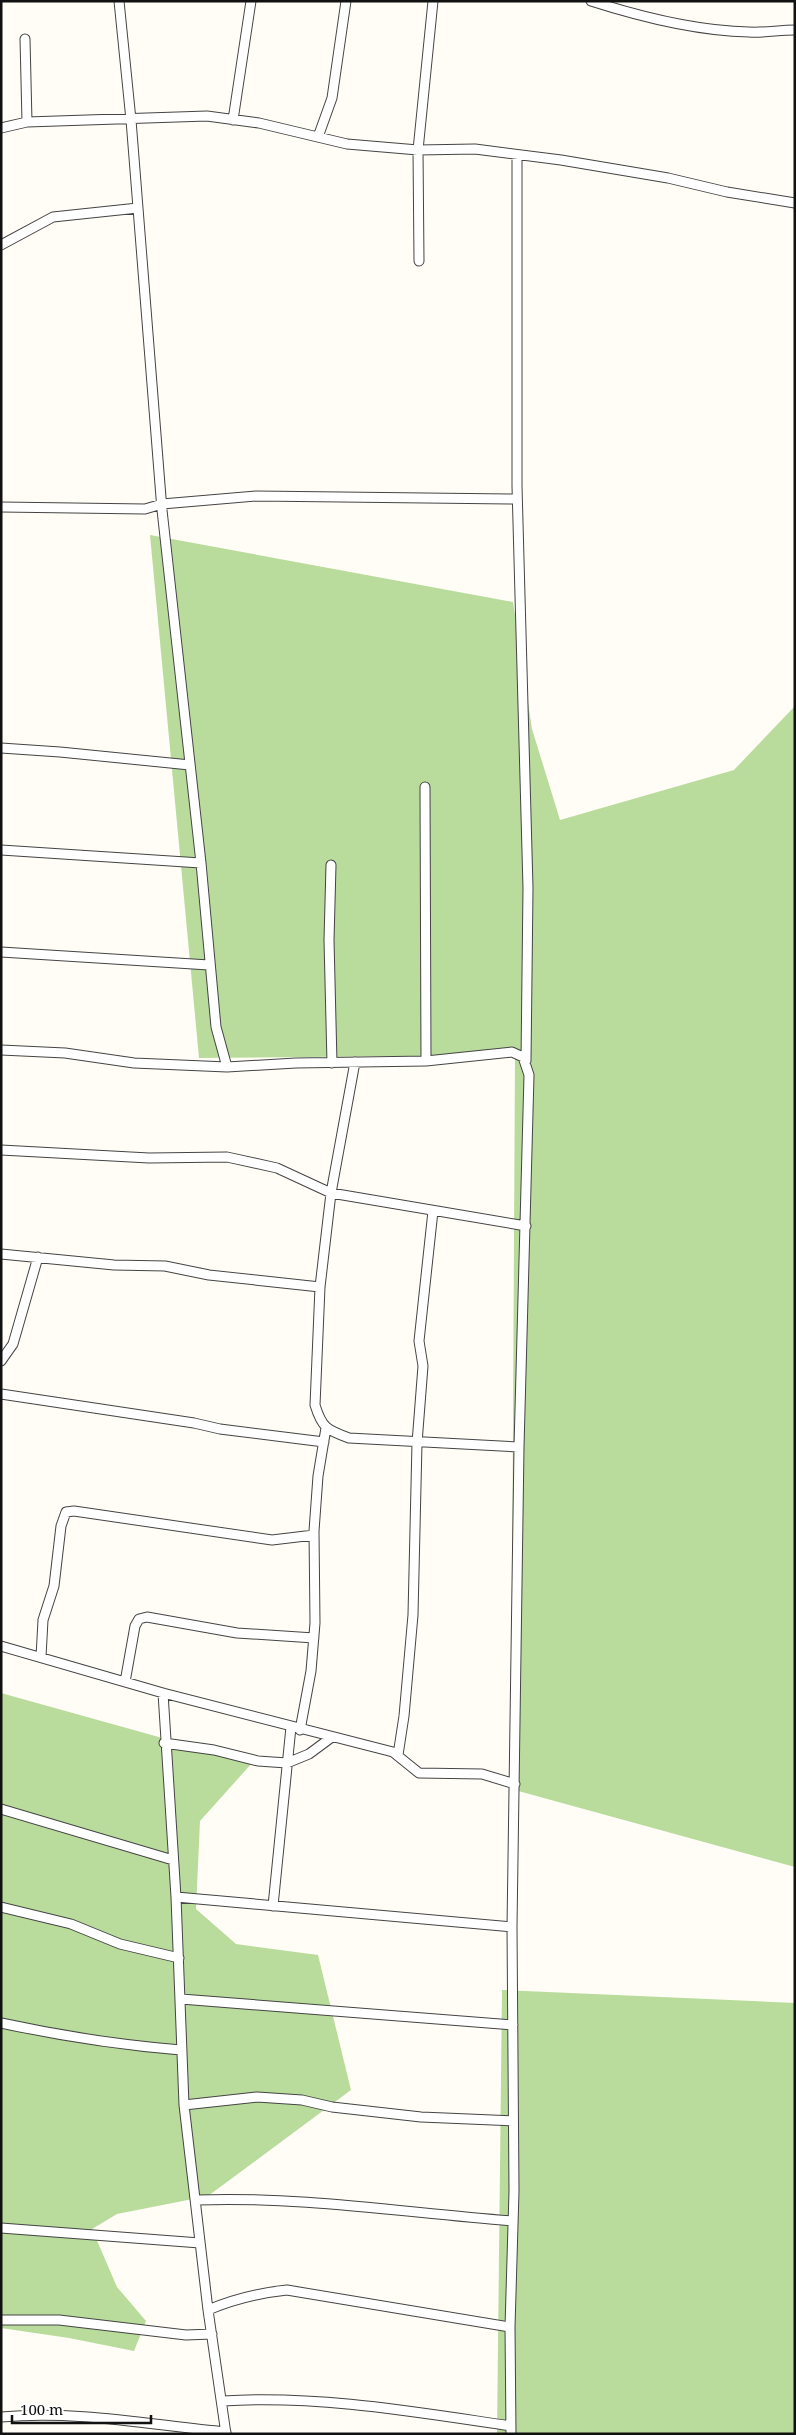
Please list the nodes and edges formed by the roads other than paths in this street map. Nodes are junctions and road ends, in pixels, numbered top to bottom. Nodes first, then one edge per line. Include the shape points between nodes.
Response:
1 (119, 1) edge
2 (251, 1) edge
3 (346, 1) edge
4 (433, 1) edge
5 (591, 1) edge
6 (795, 30) edge
7 (25, 39) dead end
8 (131, 120) junction
9 (233, 120) junction
10 (27, 122) junction
11 (1, 128) edge
12 (318, 137) junction
13 (418, 150) junction
14 (517, 155) junction
15 (795, 203) edge
16 (138, 208) junction
17 (1, 245) edge
18 (419, 261) dead end
19 (517, 499) junction
20 (162, 504) junction
21 (1, 507) edge
22 (1, 748) edge
23 (190, 765) junction
24 (425, 787) dead end
25 (1, 850) edge
26 (201, 863) junction
27 (331, 865) dead end
28 (1, 952) edge
29 (209, 965) junction
30 (1, 1050) edge
31 (426, 1061) junction
32 (526, 1061) junction
33 (332, 1062) junction
34 (355, 1062) junction
35 (227, 1067) junction
36 (1, 1150) edge
37 (331, 1193) junction
38 (433, 1211) junction
39 (526, 1226) junction
40 (1, 1254) edge
41 (38, 1257) junction
42 (320, 1288) junction
43 (1, 1361) edge
44 (1, 1394) edge
45 (326, 1428) junction
46 (324, 1442) junction
47 (417, 1443) junction
48 (519, 1447) junction
49 (314, 1535) junction
50 (314, 1638) junction
51 (1, 1646) edge
52 (41, 1657) junction
53 (125, 1682) junction
54 (163, 1693) junction
55 (296, 1728) junction
56 (332, 1737) junction
57 (164, 1743) junction
58 (398, 1755) junction
59 (287, 1763) junction
60 (515, 1784) junction
61 (1, 1809) edge
62 (173, 1860) junction
63 (176, 1897) junction
64 (273, 1906) junction
65 (1, 1907) edge
66 (512, 1927) junction
67 (179, 1958) junction
68 (181, 1999) junction
69 (1, 2023) edge
70 (513, 2025) junction
71 (181, 2050) junction
72 (184, 2105) junction
73 (513, 2121) junction
74 (196, 2200) junction
75 (513, 2221) junction
76 (1, 2228) edge
77 (200, 2243) junction
78 (208, 2310) junction
79 (1, 2320) edge
80 (510, 2327) junction
81 (212, 2334) junction
82 (223, 2401) junction
83 (1, 2417) edge
84 (511, 2430) edge
85 (226, 2433) edge

1 - 8 street
2 - 9 street
3 - 12 street via 332,98
4 - 13 street
5 - 6 street via 686,26 748,32
7 - 10 street
8 - 9 street via 207,116
8 - 10 street
8 - 16 street
9 - 12 street
10 - 11 street
12 - 13 street via 347,144
13 - 14 street via 475,149
13 - 18 street
14 - 15 street via 668,178
14 - 19 street
16 - 17 street via 53,218
16 - 20 street
19 - 20 street via 256,496
19 - 32 street via 528,888
20 - 21 street via 145,509
20 - 23 street
22 - 23 street
23 - 26 street
24 - 31 street
25 - 26 street
26 - 29 street
27 - 33 street
28 - 29 street
29 - 35 street via 216,1027
30 - 35 street via 65,1053 134,1063
31 - 32 street via 512,1052 520,1054
31 - 34 street
32 - 39 street via 529,1075
33 - 34 street
33 - 35 street
34 - 37 street
36 - 37 street via 149,1158 227,1157 277,1168
37 - 38 street
37 - 42 street
38 - 39 street
38 - 47 street via 419,1341 423,1366
39 - 48 street
40 - 41 street
41 - 42 street via 114,1265 165,1266 209,1275
41 - 43 street via 13,1344
42 - 45 street via 315,1405
44 - 46 street via 194,1423 220,1430
45 - 46 street
45 - 47 street via 349,1438
46 - 49 street
47 - 48 street
47 - 58 street via 413,1615
48 - 60 street
49 - 50 street
49 - 52 street via 272,1540 155,1521 66,1512 60,1526 54,1586 43,1620
50 - 53 street via 237,1633 147,1616 139,1619 135,1626
50 - 55 street via 311,1671
51 - 52 street
52 - 53 street
53 - 54 street
54 - 55 street
54 - 57 street
55 - 56 street
55 - 59 street
56 - 58 street
56 - 59 street via 309,1754
57 - 59 street
57 - 62 street
58 - 60 street via 415,1771 426,1775 482,1774
59 - 64 street
60 - 66 street
61 - 62 street
62 - 63 street
63 - 64 street
63 - 67 street
64 - 66 street
65 - 67 street via 71,1924 120,1944
66 - 70 street
67 - 68 street
68 - 70 street
68 - 71 street
69 - 71 street via 101,2042
70 - 73 street
71 - 72 street
72 - 73 street via 266,2098 420,2117
72 - 74 street
73 - 75 street
74 - 75 street via 307,2201
74 - 77 street
75 - 80 street
76 - 77 street
77 - 78 street
78 - 80 street via 258,2293 287,2290
78 - 81 street
79 - 81 street via 58,2320 186,2335
80 - 84 street
81 - 82 street
82 - 84 street via 294,2401 384,2407
82 - 85 street
83 - 85 street via 116,2418

